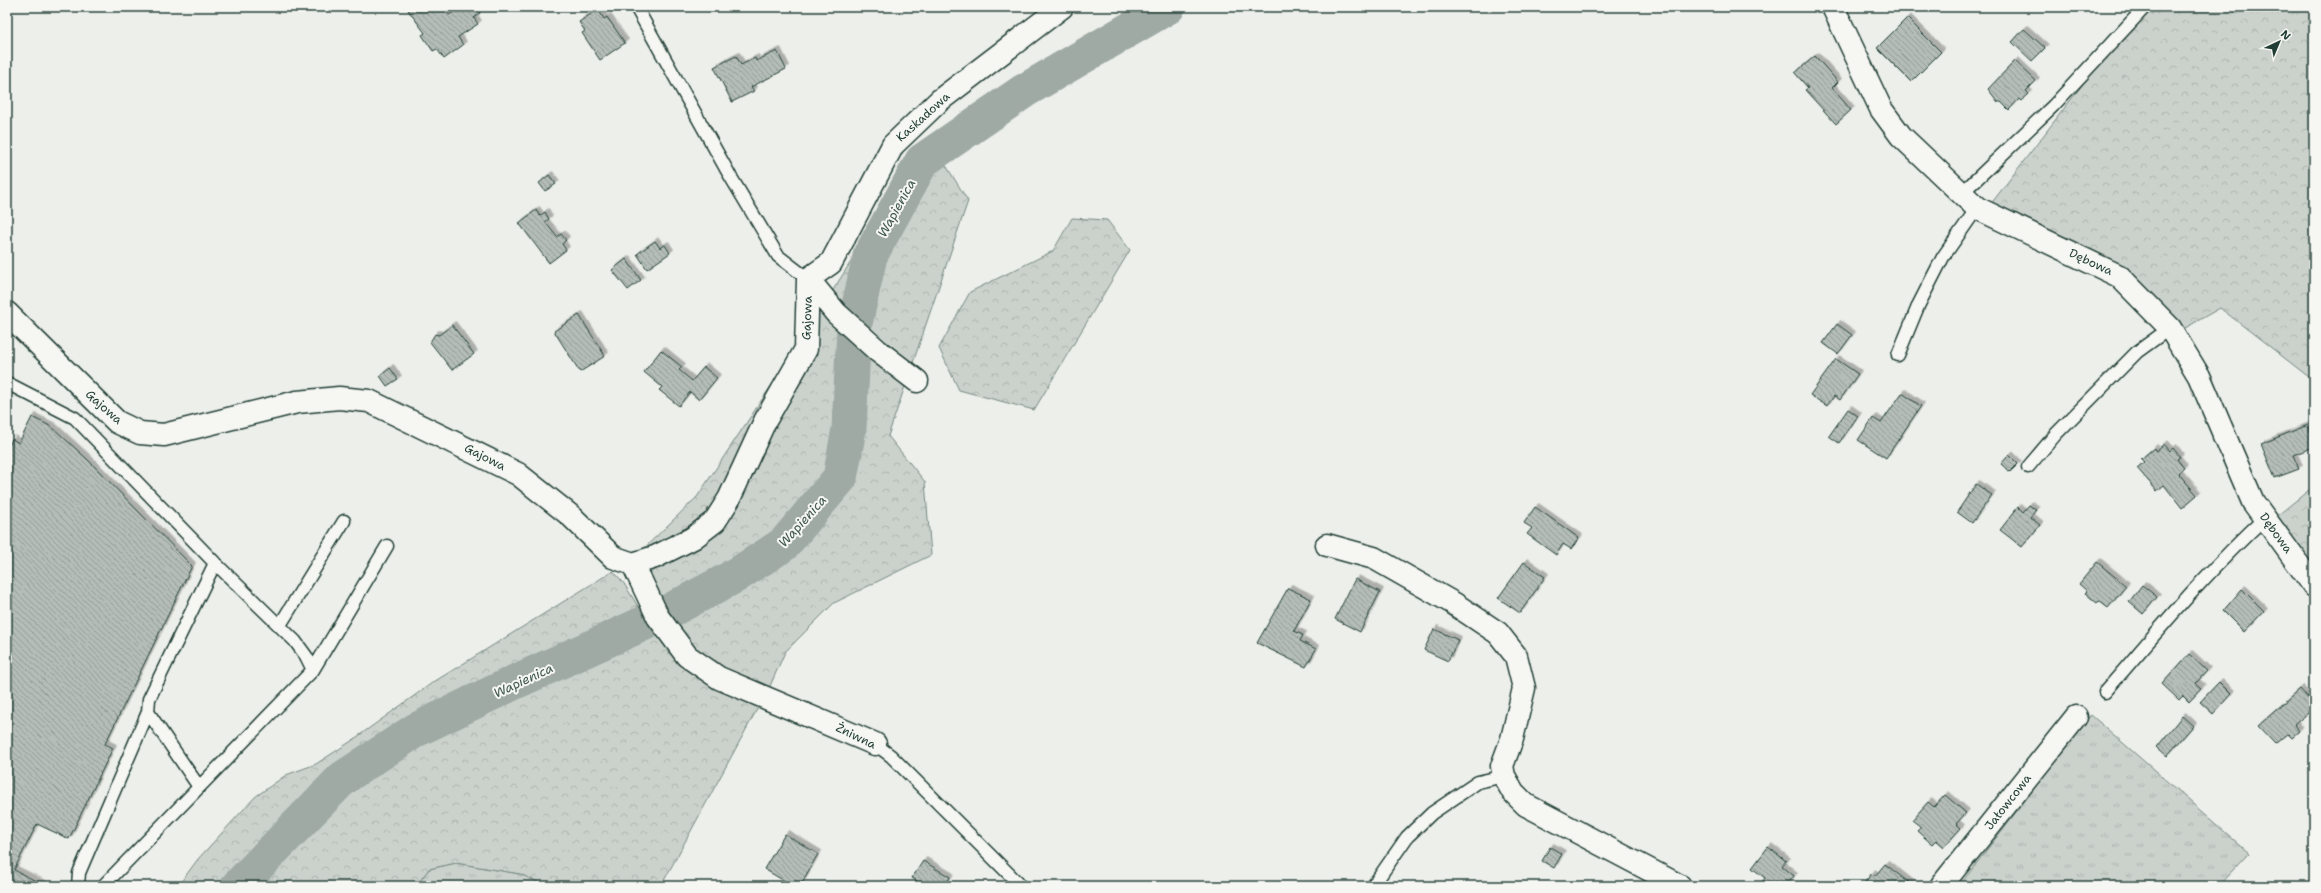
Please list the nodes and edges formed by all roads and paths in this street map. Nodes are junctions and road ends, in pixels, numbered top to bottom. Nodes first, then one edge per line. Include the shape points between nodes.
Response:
1 (636, 7) edge
2 (1062, 7) edge
3 (1833, 7) edge
4 (2145, 7) edge
5 (1963, 192) junction
6 (1977, 208) junction
7 (808, 280) junction
8 (7, 313) edge
9 (2170, 328) junction
10 (1898, 355) dead end
11 (917, 381) dead end
12 (7, 383) edge
13 (2028, 468) dead end
14 (2266, 517) junction
15 (344, 521) dead end
16 (1327, 545) dead end
17 (387, 546) dead end
18 (215, 563) junction
19 (633, 564) junction
20 (2314, 586) edge
21 (280, 625) junction
22 (313, 670) junction
23 (2105, 692) dead end
24 (148, 712) junction
25 (2076, 717) dead end
26 (875, 744) joint
27 (1504, 776) junction
28 (199, 787) junction
29 (78, 886) edge
30 (103, 886) edge
31 (1021, 886) edge
32 (1372, 886) edge
33 (1680, 886) edge
34 (1941, 886) edge

1 - 7 lane via 728,174 778,256
2 - 7 street, Kaskadowa via 940,100 893,145 830,263
3 - 5 street, Dębowa via 1881,109 1901,136
4 - 5 lane via 2053,106
5 - 6 street, Dębowa
6 - 9 street, Dębowa via 2119,276
6 - 10 lane via 1943,257 1919,304
7 - 11 street via 836,313 878,351
7 - 19 street, Gajowa via 806,349 765,421 729,499 715,521 693,538 655,557
8 - 19 street, Gajowa via 117,422 140,433 164,435 298,402 338,398 369,401 518,474 571,516 612,557
9 - 13 lane via 2137,352 2056,434
9 - 14 street, Dębowa via 2199,376 2253,502
12 - 18 lane via 75,418
14 - 20 street, Dębowa
14 - 23 lane via 2234,546
15 - 21 lane
16 - 27 street via 1374,558 1453,603 1498,633 1516,656 1524,688 1512,738 1502,766
17 - 22 lane
18 - 21 lane
18 - 24 lane via 153,686
19 - 26 street, Żniwna via 658,617 687,656 719,678
21 - 22 lane via 306,656
22 - 28 lane
24 - 28 lane
24 - 29 lane via 79,873
25 - 34 street, Jałowcowa
26 - 31 lane, Żniwna via 891,756
27 - 32 lane via 1478,782 1432,813 1406,837
27 - 33 street via 1513,792 1526,805
28 - 30 lane

